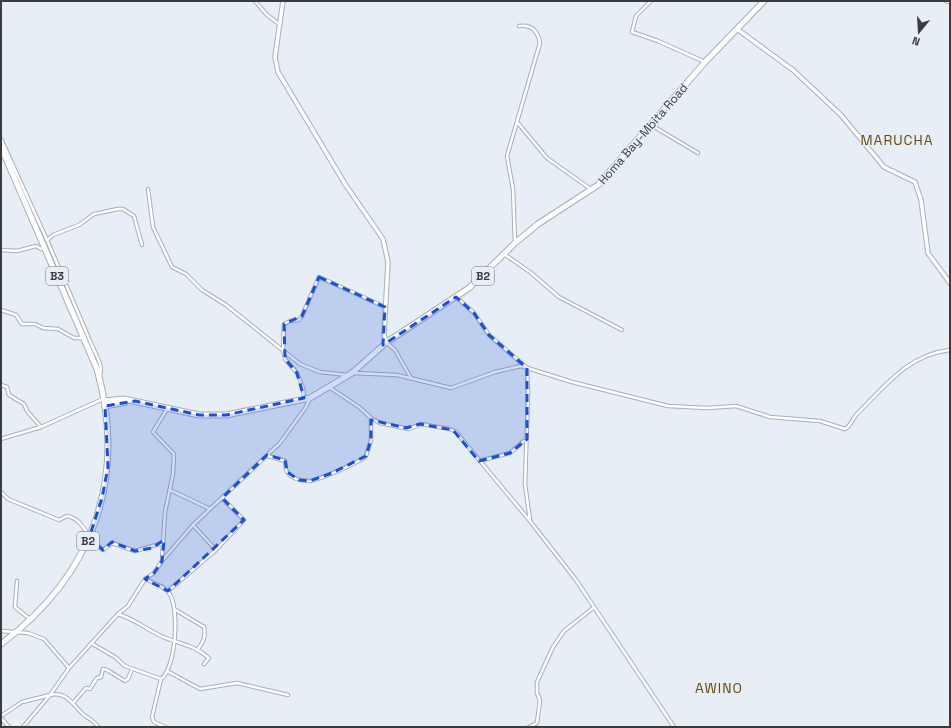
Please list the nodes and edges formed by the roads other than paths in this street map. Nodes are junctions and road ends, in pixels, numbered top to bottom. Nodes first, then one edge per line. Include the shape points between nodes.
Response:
1 (255, 1) edge
2 (283, 1) edge
3 (651, 1) edge
4 (764, 1) edge
5 (946, 1) edge
6 (950, 2) edge
7 (279, 24) junction
8 (519, 26) dead end
9 (737, 28) junction
10 (705, 62) junction
11 (517, 122) junction
12 (651, 125) junction
13 (1, 139) edge
14 (1, 148) edge
15 (698, 153) dead end
16 (148, 189) dead end
17 (592, 190) junction
18 (47, 240) junction
19 (515, 243) junction
20 (142, 245) dead end
21 (45, 248) junction
22 (1, 250) edge
23 (504, 254) junction
24 (950, 283) edge
25 (67, 292) junction
26 (456, 298) junction
27 (385, 307) junction
28 (1, 310) edge
29 (622, 330) dead end
30 (86, 338) junction
31 (387, 342) junction
32 (283, 350) junction
33 (950, 350) edge
34 (527, 368) junction
35 (350, 374) junction
36 (412, 378) junction
37 (1, 385) edge
38 (329, 387) junction
39 (304, 398) junction
40 (310, 398) junction
41 (105, 402) junction
42 (168, 409) junction
43 (371, 418) junction
44 (41, 427) junction
45 (1, 439) edge
46 (526, 439) junction
47 (267, 456) junction
48 (479, 461) junction
49 (170, 490) junction
50 (1, 492) edge
51 (222, 498) junction
52 (210, 510) junction
53 (530, 521) junction
54 (193, 525) junction
55 (89, 538) junction
56 (163, 543) junction
57 (216, 550) junction
58 (162, 561) junction
59 (145, 579) junction
60 (18, 581) dead end
61 (168, 591) junction
62 (593, 608) junction
63 (173, 609) junction
64 (118, 614) junction
65 (31, 620) junction
66 (1, 631) edge
67 (17, 632) junction
68 (174, 640) junction
69 (91, 643) junction
70 (1, 644) edge
71 (196, 650) junction
72 (204, 664) dead end
73 (69, 668) junction
74 (132, 669) junction
75 (167, 671) junction
76 (161, 678) junction
77 (50, 695) junction
78 (288, 695) dead end
79 (73, 702) junction
80 (1, 717) edge
81 (9, 727) edge
82 (23, 727) edge
83 (98, 727) edge
84 (165, 727) edge
85 (529, 727) edge
86 (674, 727) edge

1 - 7 street
2 - 7 street
3 - 10 street via 636,16 632,32
4 - 9 highway, Homa Bay-Mbita Road / B2
5 - 6 street
7 - 27 street via 275,61 278,72 345,184 383,239 388,262
8 - 11 street via 534,29 540,43
9 - 10 highway, Homa Bay-Mbita Road / B2
9 - 24 street via 793,70 841,115 884,166 915,182 928,253
10 - 12 highway, Homa Bay-Mbita Road / B2
11 - 17 street via 547,158
11 - 19 street via 507,161 513,188
12 - 15 street
12 - 17 highway, Homa Bay-Mbita Road / B2
13 - 18 street
14 - 21 highway, B3
16 - 32 street via 153,226 172,267 186,274 202,290
17 - 19 highway, Homa Bay-Mbita Road / B2 via 538,224
18 - 20 street via 79,225 94,214 123,209 134,216
18 - 25 street
19 - 23 highway, Homa Bay-Mbita Road / B2
21 - 22 street via 36,246 17,251
21 - 25 highway, B3
23 - 26 highway, Homa Bay-Mbita Road / B2
23 - 29 street via 559,297
25 - 30 highway, B3
26 - 31 highway, Homa Bay-Mbita Road / B2
26 - 34 street via 474,313 489,335
27 - 31 street via 384,336
27 - 32 street via 319,277 302,316 299,320 284,324
28 - 30 street via 16,315 22,324 36,324 49,330 58,329 74,338
30 - 41 highway, B3
31 - 35 highway, Homa Bay-Mbita Road / B2
31 - 36 street
32 - 35 street via 311,370
32 - 39 street via 285,359 299,377
33 - 34 street via 932,354 904,367 845,429 820,421 770,417 736,406 674,407
34 - 36 street via 511,368 451,388
34 - 46 street
35 - 36 street via 397,375
35 - 38 highway, Homa Bay-Mbita Road / B2
37 - 44 street via 7,387 9,396 24,404
38 - 40 highway, Homa Bay-Mbita Road / B2
38 - 43 street
39 - 40 highway
39 - 42 highway via 226,415 199,415
40 - 47 street via 291,429
41 - 42 highway via 121,400
41 - 44 street
41 - 55 highway, B2 via 108,467 102,498
42 - 49 street via 153,432 174,454
43 - 47 street via 371,440 366,456 332,473 310,481 299,480 290,476 285,461
43 - 48 street via 406,428 421,424 453,430
44 - 45 street
46 - 48 street via 510,453
46 - 53 street via 525,484
47 - 51 street via 250,469
48 - 53 street
49 - 52 street
49 - 56 street via 165,512
50 - 55 street via 8,499 59,520 67,516 77,519 82,523
51 - 52 street
51 - 57 street via 244,520
52 - 54 street
53 - 62 street via 576,580
54 - 57 street
54 - 58 street
55 - 56 street via 103,550 113,543 135,551
55 - 65 highway, B2 via 68,578
56 - 58 street
57 - 61 street
58 - 59 street via 154,573
59 - 61 street
59 - 64 street via 128,606
60 - 65 street via 15,607
61 - 63 street
62 - 85 street via 559,636 537,682 540,700 537,723
62 - 86 street
63 - 68 street via 177,628
63 - 71 street via 204,627 205,636
64 - 68 street
64 - 69 street
65 - 67 highway, B2
66 - 67 street
67 - 70 highway, B2
67 - 73 street via 28,633 47,641
68 - 71 street
68 - 75 street
69 - 73 street
69 - 74 street
71 - 72 street via 209,658
73 - 77 street
74 - 76 street
74 - 79 street via 125,681 103,669 90,689 86,688
75 - 76 street
75 - 78 street via 200,689 237,683
76 - 84 street via 152,717 154,722
77 - 79 street via 70,698
77 - 80 street via 22,702
77 - 82 street
79 - 83 street
80 - 81 street

